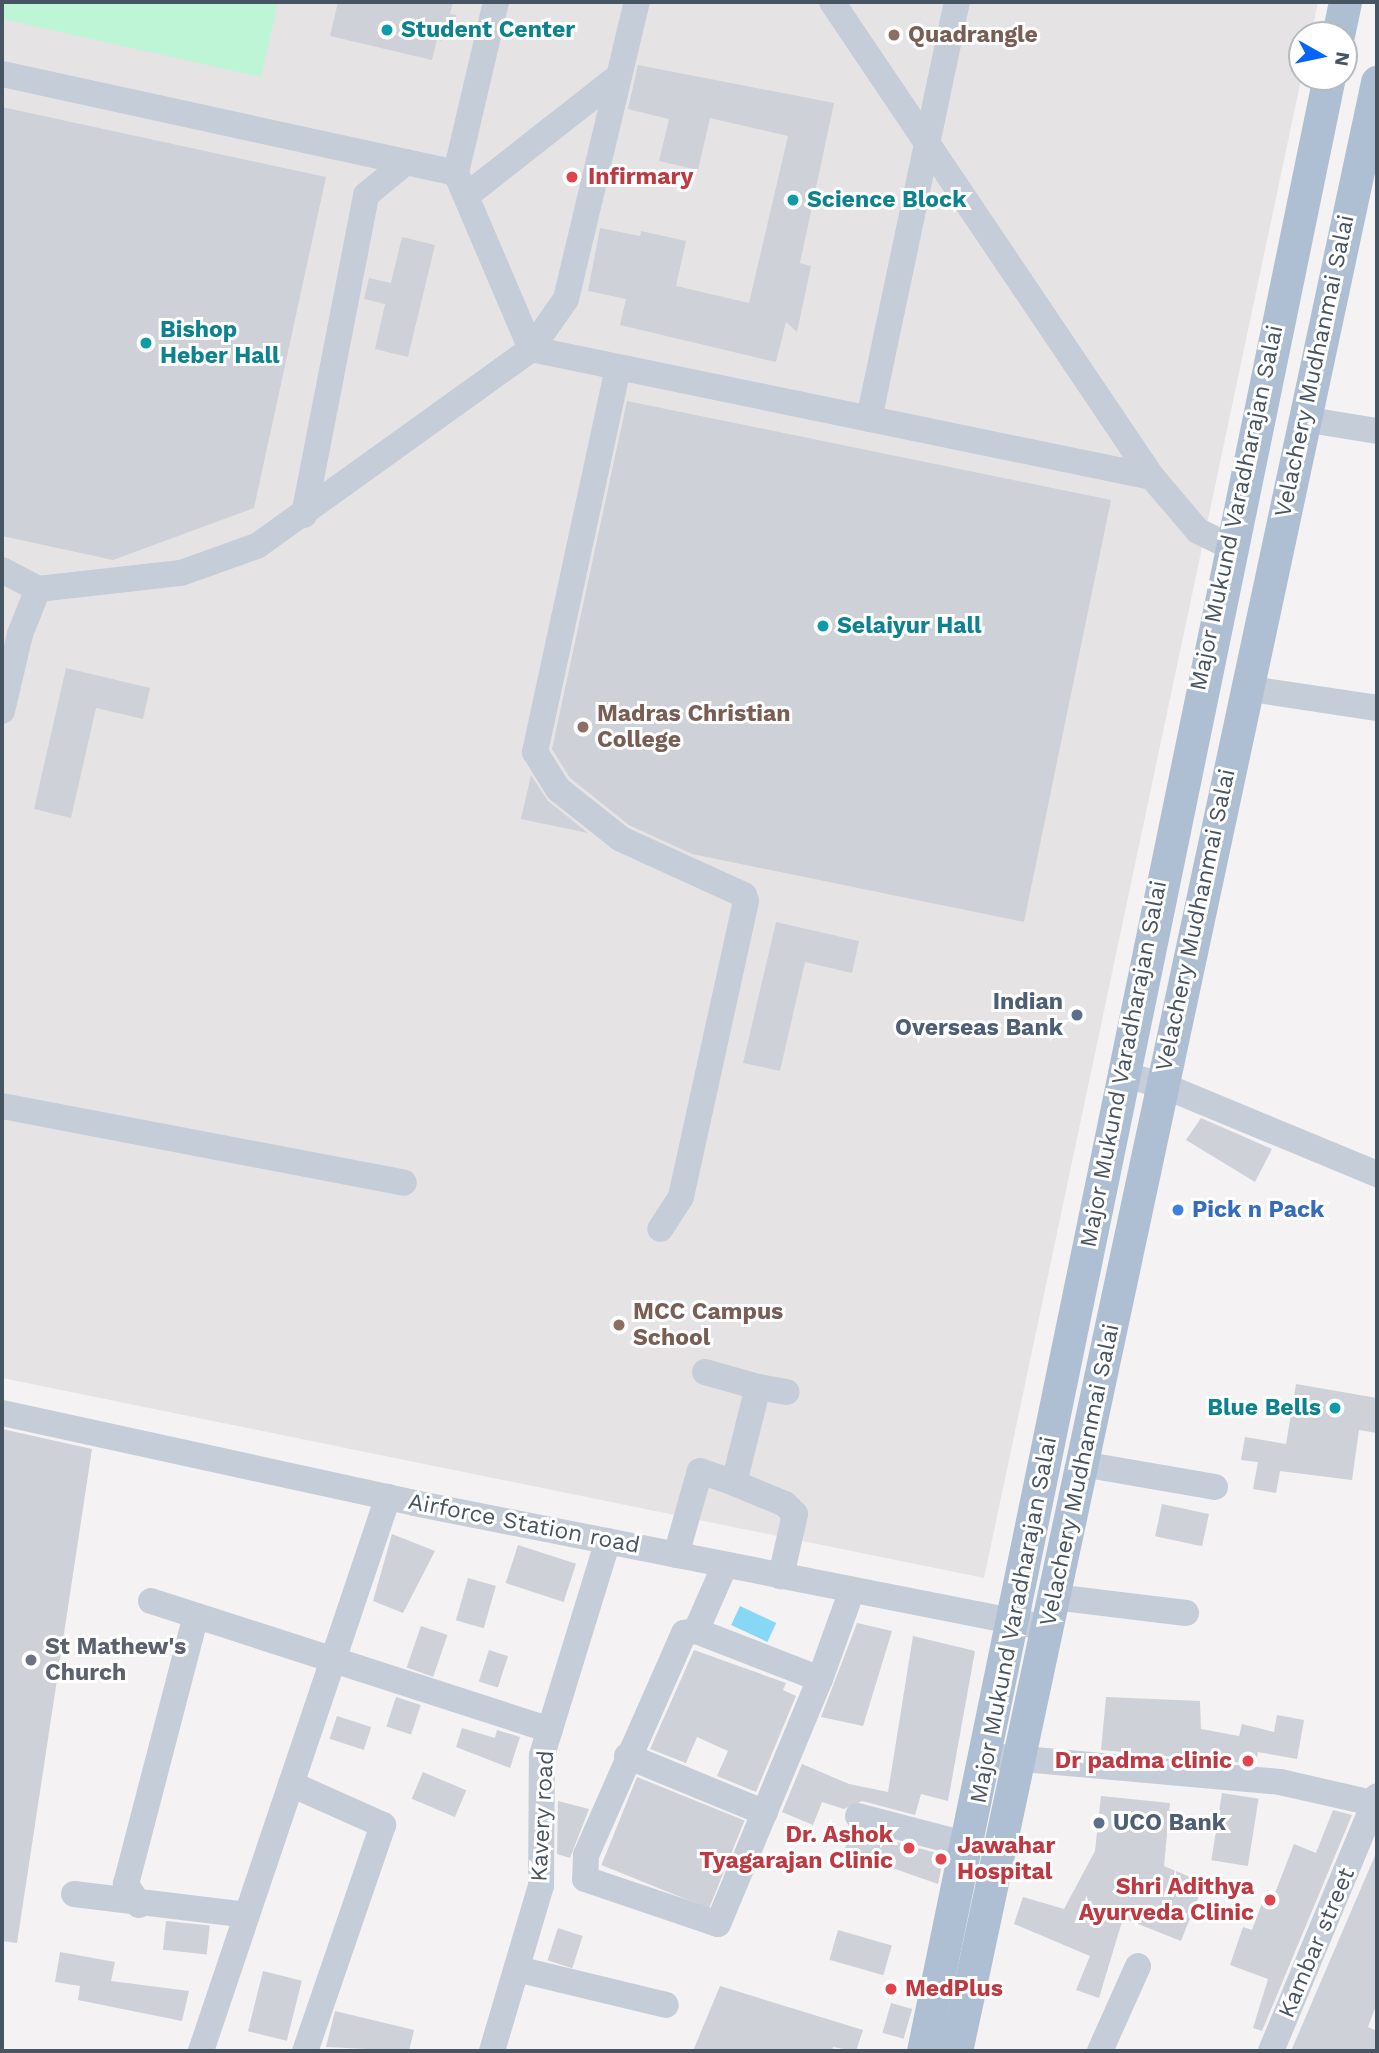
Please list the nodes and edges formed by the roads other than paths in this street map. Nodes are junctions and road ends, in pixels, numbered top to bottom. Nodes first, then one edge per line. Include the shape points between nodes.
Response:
1 (495, 2) edge
2 (637, 2) edge
3 (832, 2) edge
4 (957, 2) edge
5 (1345, 2) edge
6 (1341, 21) edge
7 (2, 74) edge
8 (619, 76) junction
9 (1377, 82) edge
10 (1326, 91) edge
11 (929, 144) junction
12 (406, 162) junction
13 (461, 184) junction
14 (531, 349) junction
15 (618, 368) junction
16 (869, 419) junction
17 (1303, 419) junction
18 (1377, 431) edge
19 (1152, 477) junction
20 (304, 515) junction
21 (1228, 546) junction
22 (2, 570) edge
23 (38, 589) junction
24 (1245, 688) junction
25 (1377, 708) edge
26 (2, 711) edge
27 (1121, 1074) junction
28 (1162, 1085) junction
29 (2, 1106) edge
30 (1377, 1174) edge
31 (404, 1183) dead end
32 (660, 1230) dead end
33 (705, 1372) dead end
34 (758, 1387) junction
35 (787, 1392) dead end
36 (2, 1413) edge
37 (1082, 1464) junction
38 (734, 1483) junction
39 (1215, 1487) dead end
40 (388, 1497) junction
41 (608, 1541) junction
42 (676, 1555) junction
43 (725, 1564) junction
44 (780, 1576) junction
45 (852, 1590) junction
46 (151, 1601) dead end
47 (1051, 1612) junction
48 (1186, 1613) dead end
49 (196, 1616) junction
50 (1015, 1622) junction
51 (696, 1631) junction
52 (334, 1657) junction
53 (820, 1679) junction
54 (550, 1730) junction
55 (627, 1756) junction
56 (1003, 1757) junction
57 (291, 1784) junction
58 (1377, 1801) edge
59 (765, 1813) junction
60 (859, 1816) dead end
61 (968, 1845) junction
62 (74, 1894) dead end
63 (139, 1905) junction
64 (247, 1915) junction
65 (1138, 1966) dead end
66 (517, 1969) junction
67 (666, 2005) dead end
68 (201, 2051) edge
69 (305, 2051) edge
70 (492, 2051) edge
71 (923, 2051) edge
72 (956, 2051) edge
73 (1100, 2051) edge
74 (1271, 2051) edge

1 - 13 street
2 - 8 street
3 - 11 street
4 - 11 street
5 - 6 main road
7 - 12 street
8 - 13 street
8 - 14 street via 566,299
9 - 17 main road, Velachery Mudhanmai Salai
10 - 21 main road, Major Mukund Varadharajan Salai
11 - 16 street
11 - 19 street
12 - 13 street
12 - 20 street via 366,195
13 - 14 street
14 - 15 street
14 - 20 street
15 - 16 street
15 - 32 street via 536,752 558,789 621,839 744,895 746,901 681,1197
16 - 19 street
17 - 18 street
17 - 24 main road, Velachery Mudhanmai Salai
19 - 21 street via 1198,531
20 - 23 street via 257,546 181,573
21 - 27 main road, Major Mukund Varadharajan Salai
22 - 23 street
23 - 26 street via 20,634
24 - 25 street
24 - 28 main road, Velachery Mudhanmai Salai
27 - 28 street
27 - 50 main road, Major Mukund Varadharajan Salai
28 - 30 street
28 - 37 main road, Velachery Mudhanmai Salai
29 - 31 street
33 - 34 street
34 - 35 street
34 - 38 street
36 - 40 street, Airforce Station road
37 - 39 street
37 - 47 main road, Velachery Mudhanmai Salai
38 - 42 street via 700,1471
38 - 44 street via 795,1514
40 - 41 street, Airforce Station road
40 - 52 street
41 - 42 street, Airforce Station road
41 - 54 street, Kavery road
42 - 43 street, Airforce Station road
43 - 44 street, Airforce Station road
43 - 51 street
44 - 45 street, Airforce Station road
45 - 50 street, Airforce Station road
45 - 53 street
46 - 49 street
47 - 48 street, Airforce Station road
47 - 50 street, Airforce Station road
47 - 56 main road, Velachery Mudhanmai Salai
49 - 52 street
49 - 63 street via 126,1884
50 - 56 main road, Major Mukund Varadharajan Salai
51 - 53 street
51 - 55 street via 684,1633
52 - 54 street
52 - 57 street
53 - 59 street
54 - 66 street, Kavery road via 542,1755 541,1886
55 - 59 street
55 - 59 street via 582,1867 585,1879 718,1924
56 - 58 street via 1280,1782
56 - 61 main road, Major Mukund Varadharajan Salai
56 - 72 main road, Major Mukund Varadharajan Salai
57 - 64 street
57 - 69 street via 383,1825
58 - 74 street, Kambar street
60 - 61 street
61 - 71 main road, Major Mukund Varadharajan Salai
62 - 63 street
63 - 64 street
64 - 68 street
65 - 73 street
66 - 67 street
66 - 70 street, Kavery road

